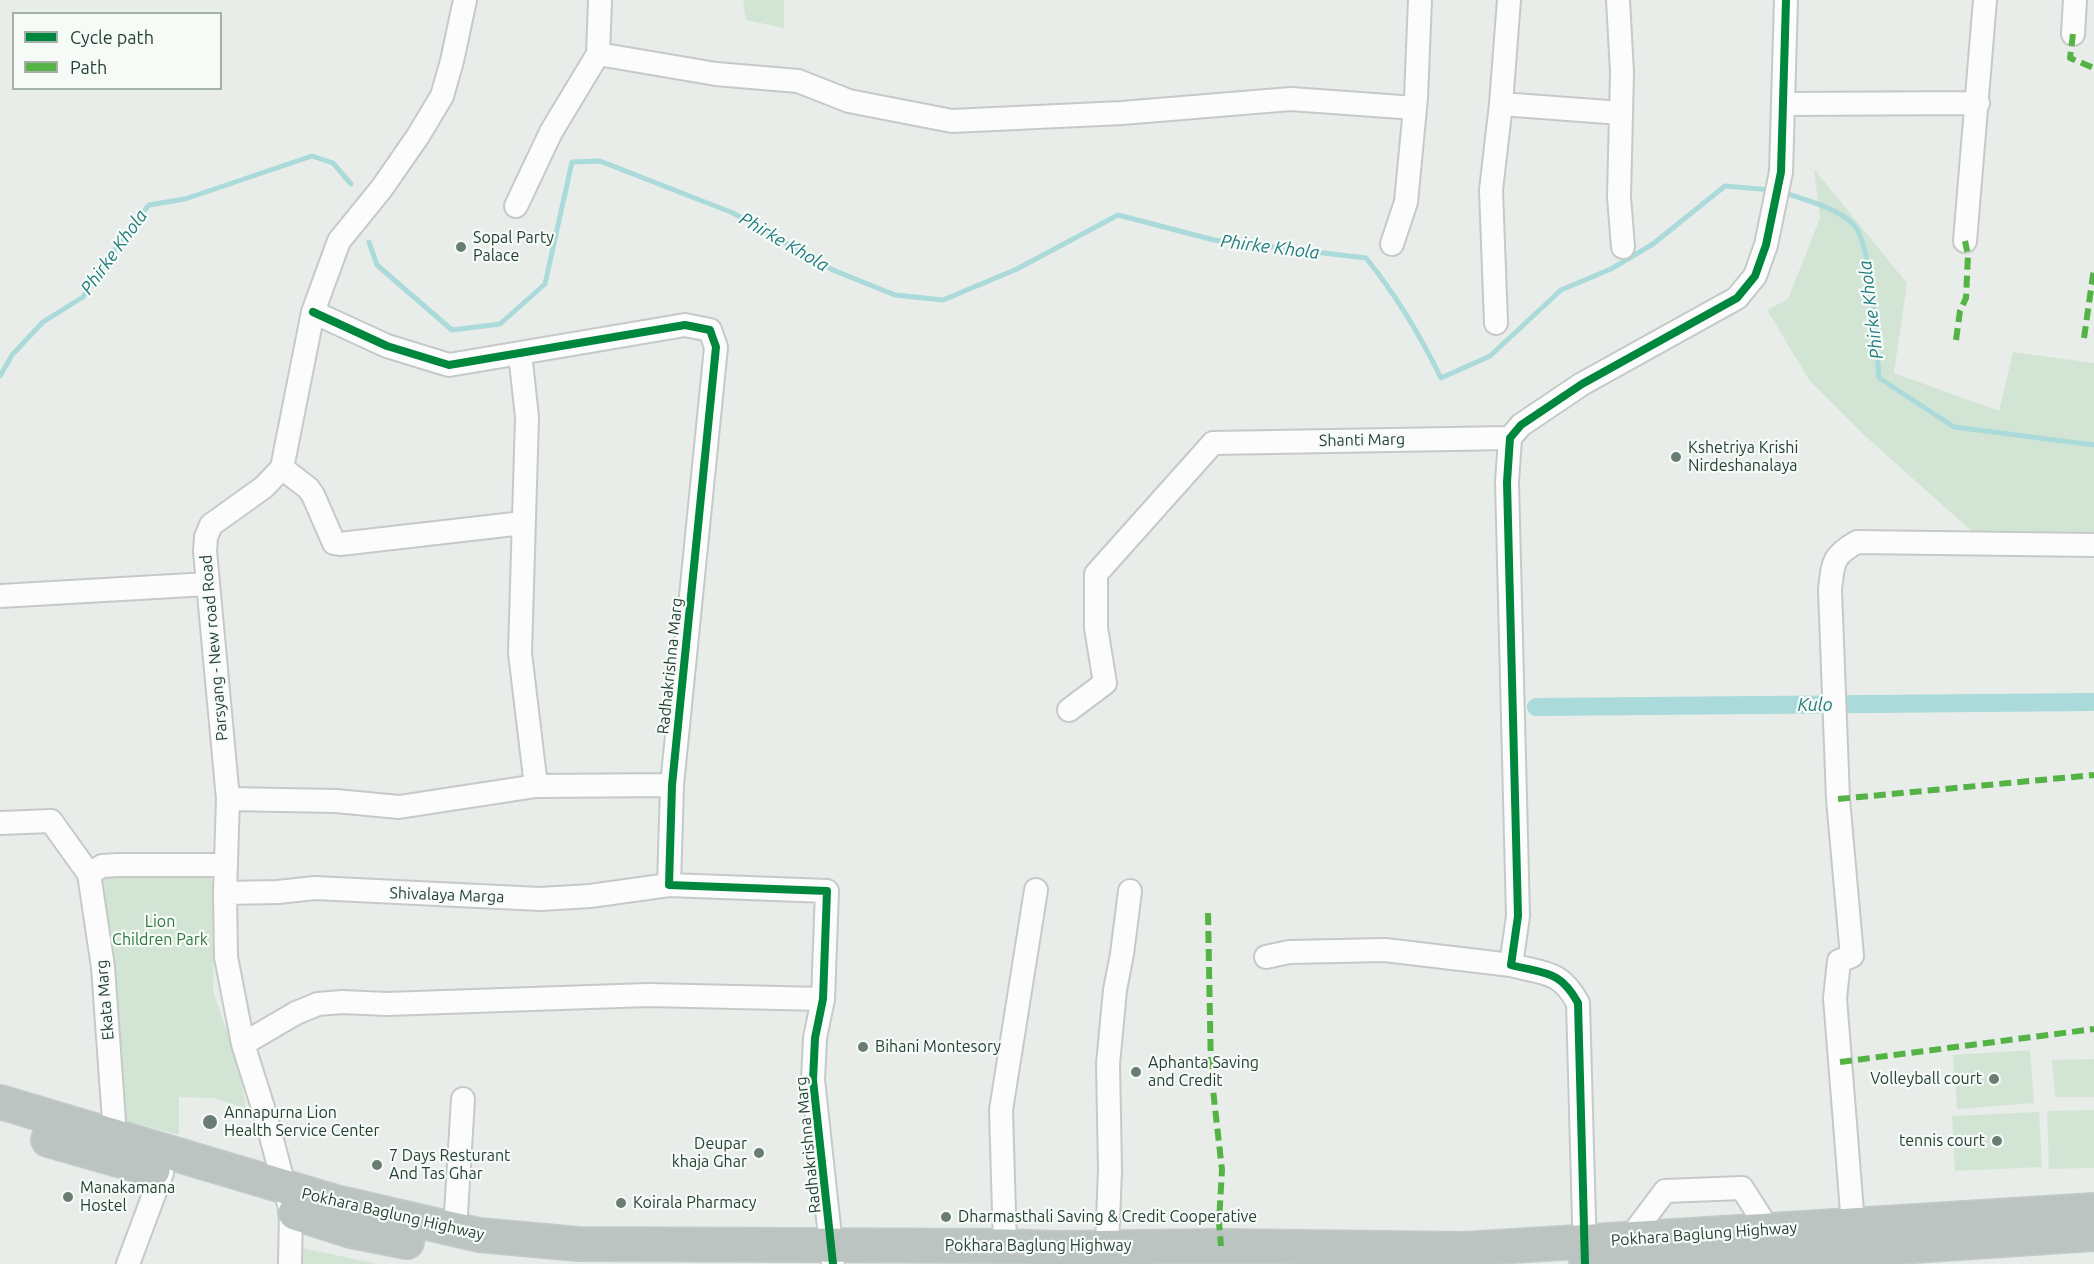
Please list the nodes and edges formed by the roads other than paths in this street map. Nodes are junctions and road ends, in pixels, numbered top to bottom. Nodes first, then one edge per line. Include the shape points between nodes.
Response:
1 (465, 0) edge
2 (600, 0) edge
3 (1420, 0) edge
4 (1509, 0) edge
5 (1618, 0) edge
6 (1786, 0) edge
7 (1985, 0) edge
8 (2075, 0) edge
9 (2073, 34) dead end
10 (598, 54) junction
11 (1978, 103) junction
12 (1502, 104) junction
13 (1783, 104) junction
14 (1415, 108) junction
15 (1621, 112) junction
16 (516, 206) dead end
17 (1965, 241) dead end
18 (1392, 244) dead end
19 (1623, 247) dead end
20 (313, 312) junction
21 (1496, 323) dead end
22 (520, 353) junction
23 (1510, 438) junction
24 (282, 468) junction
25 (523, 523) junction
26 (2094, 545) edge
27 (208, 584) junction
28 (0, 596) edge
29 (1069, 710) dead end
30 (672, 785) junction
31 (536, 786) junction
32 (228, 799) junction
33 (0, 823) edge
34 (226, 866) junction
35 (89, 874) junction
36 (669, 885) junction
37 (1036, 890) dead end
38 (1130, 891) dead end
39 (225, 893) junction
40 (1266, 957) dead end
41 (1511, 965) junction
42 (823, 999) junction
43 (243, 1044) junction
44 (463, 1099) dead end
45 (0, 1102) edge
46 (0, 1126) edge
47 (115, 1135) junction
48 (162, 1173) junction
49 (288, 1200) junction
50 (2094, 1210) edge
51 (1768, 1229) junction
52 (455, 1230) junction
53 (2094, 1234) edge
54 (1854, 1238) junction
55 (1629, 1239) junction
56 (1005, 1246) junction
57 (1107, 1247) junction
58 (832, 1255) edge
59 (1055, 1256) edge
60 (1585, 1256) edge
61 (1899, 1256) edge
62 (576, 1257) edge
63 (128, 1264) edge
64 (290, 1264) edge

1 - 20 street via 442,96 382,188 339,241
2 - 10 street
3 - 14 street
4 - 12 street
5 - 15 street
6 - 13 street
7 - 11 street
8 - 9 street
10 - 14 street via 716,74 798,81 849,101 952,121 1292,99
10 - 16 street via 551,132
11 - 13 street
11 - 17 street
12 - 15 street
12 - 21 street via 1491,190
13 - 23 street via 1781,172 1766,245 1746,290 1697,322 1581,384 1521,425
14 - 18 street via 1406,202
15 - 19 street via 1619,197
20 - 22 street, Radhakrishna Marg via 387,346 449,365
20 - 24 street
22 - 25 street via 527,417
22 - 30 street, Radhakrishna Marg via 685,325 710,330 716,347
23 - 29 street, Shanti Marg via 1213,443 1096,574 1096,628 1105,683
23 - 41 street via 1507,482 1518,916
24 - 25 street via 308,488 334,543
24 - 27 street, Parsyang - New road Road via 264,487 211,525 205,550
25 - 31 street via 520,653
26 - 54 street via 1857,542 1841,551 1833,566 1830,590 1838,799 1852,956 1839,961 1835,998
27 - 28 street
27 - 32 street, Parsyang - New road Road
30 - 31 street
30 - 36 street, Radhakrishna Marg
31 - 32 street via 399,807 336,801
32 - 34 street, Parsyang - New road Road
33 - 35 street, Ekata Marg via 51,821
34 - 35 street via 118,865 102,866
34 - 39 street, Parsyang - New road Road
35 - 47 street, Ekata Marg via 103,967
36 - 39 street, Shivalaya Marga via 540,899 315,888
36 - 42 street, Radhakrishna Marg via 827,891
37 - 56 street via 1001,1110
38 - 57 street via 1108,1064
39 - 43 street, Parsyang - New road Road via 226,957
40 - 41 street via 1289,952 1385,950
41 - 60 street via 1556,976 1578,1003
42 - 43 street via 648,995 342,1002 318,1004 296,1013
42 - 58 street, Radhakrishna Marg via 815,1038 813,1080
43 - 49 street, Parsyang - New road Road
44 - 52 street
45 - 47 highway, Pokhara Baglung Highway
46 - 48 highway, Pokhara Baglung Highway
47 - 49 highway, Pokhara Baglung Highway
48 - 49 highway, Pokhara Baglung Highway
48 - 63 street
49 - 52 highway, Pokhara Baglung Highway via 378,1213
49 - 62 highway, Pokhara Baglung Highway via 351,1231 478,1257
49 - 64 street, Parsyang - New road Road
50 - 54 highway, Pokhara Baglung Highway
51 - 54 highway, Pokhara Baglung Highway
51 - 55 highway, Pokhara Baglung Highway
51 - 55 street via 1742,1188 1665,1191
52 - 62 highway, Pokhara Baglung Highway via 525,1241
53 - 61 highway, Pokhara Baglung Highway
54 - 60 highway, Pokhara Baglung Highway
54 - 61 highway, Pokhara Baglung Highway
55 - 60 highway, Pokhara Baglung Highway
56 - 58 highway, Pokhara Baglung Highway
56 - 59 highway, Pokhara Baglung Highway
57 - 59 highway, Pokhara Baglung Highway
57 - 60 highway, Pokhara Baglung Highway via 1464,1249
58 - 62 highway, Pokhara Baglung Highway

